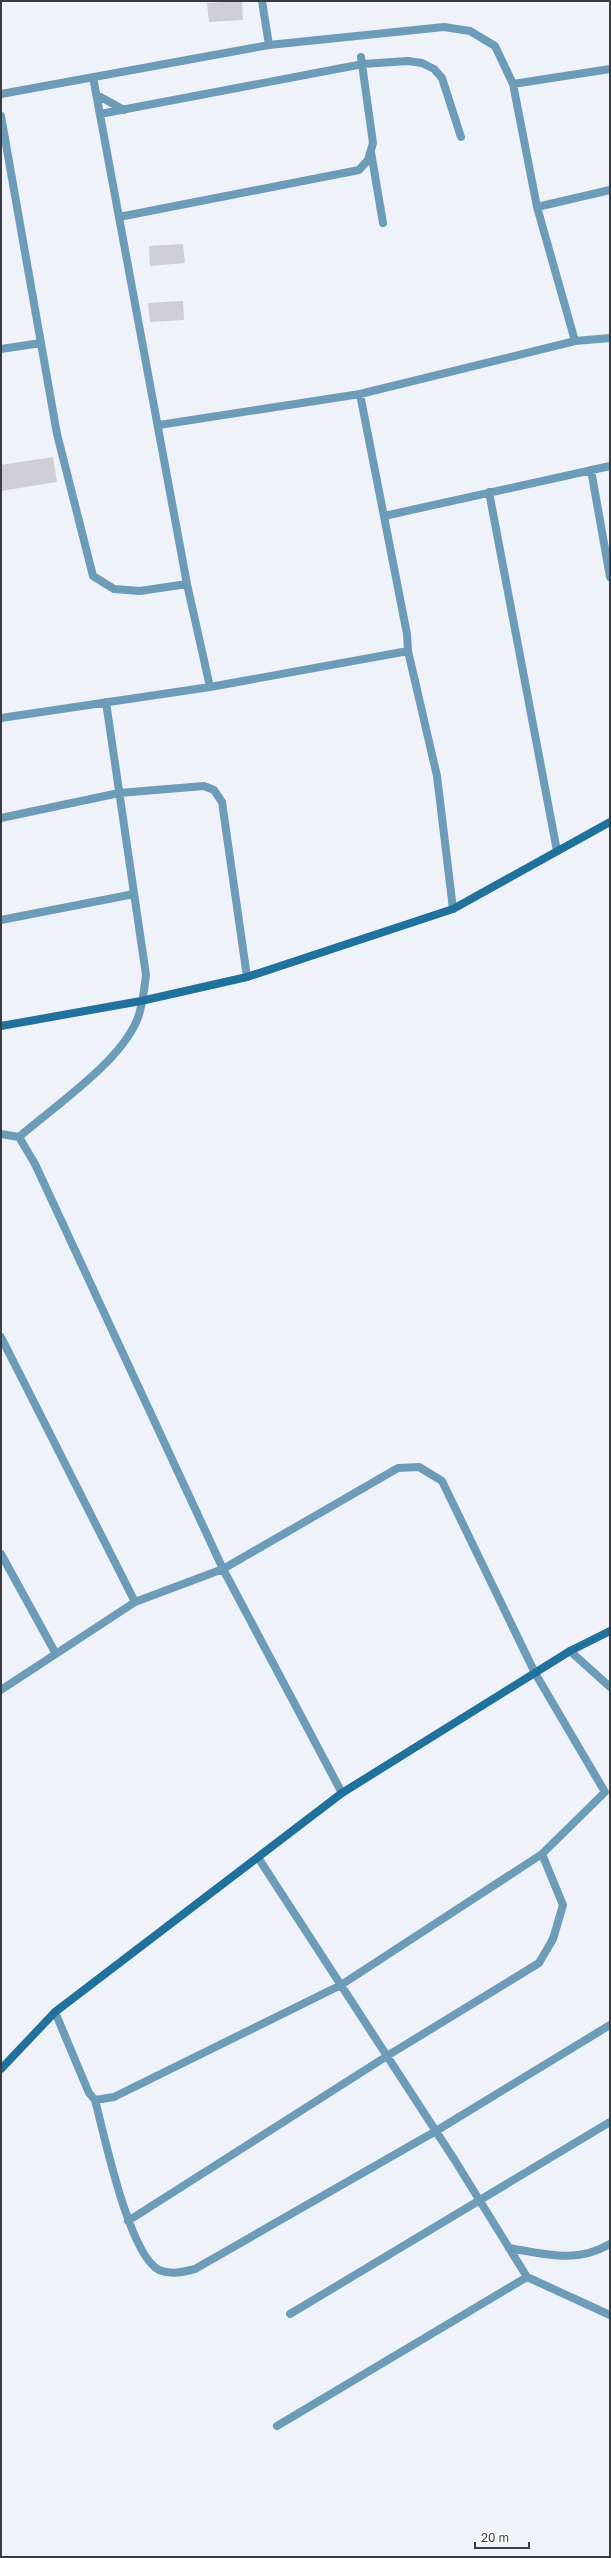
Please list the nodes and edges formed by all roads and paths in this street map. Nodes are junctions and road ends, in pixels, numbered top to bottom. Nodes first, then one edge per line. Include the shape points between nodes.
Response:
1 (262, 1) edge
2 (269, 45) junction
3 (362, 60) junction
4 (610, 69) edge
5 (94, 77) junction
6 (513, 84) junction
7 (1, 94) edge
8 (98, 95) junction
9 (124, 110) junction
10 (100, 114) junction
11 (1, 116) edge
12 (461, 137) dead end
13 (371, 150) junction
14 (610, 190) edge
15 (537, 207) junction
16 (120, 217) junction
17 (383, 223) dead end
18 (610, 338) edge
19 (575, 341) junction
20 (41, 342) junction
21 (1, 349) edge
22 (360, 394) junction
23 (159, 425) junction
24 (610, 466) edge
25 (591, 470) junction
26 (489, 492) junction
27 (384, 516) junction
28 (610, 577) edge
29 (187, 584) junction
30 (408, 651) junction
31 (210, 687) junction
32 (106, 702) junction
33 (1, 718) edge
34 (119, 793) junction
35 (1, 818) edge
36 (610, 822) edge
37 (557, 851) junction
38 (134, 894) junction
39 (453, 909) junction
40 (1, 920) edge
41 (247, 977) junction
42 (141, 1001) junction
43 (1, 1026) edge
44 (1, 1134) edge
45 (19, 1137) junction
46 (1, 1338) edge
47 (1, 1554) edge
48 (223, 1569) junction
49 (135, 1602) junction
50 (610, 1631) edge
51 (570, 1651) junction
52 (56, 1654) junction
53 (535, 1673) junction
54 (610, 1687) edge
55 (1, 1690) edge
56 (342, 1793) junction
57 (607, 1795) edge
58 (542, 1854) junction
59 (258, 1859) junction
60 (341, 1985) junction
61 (55, 2012) junction
62 (610, 2026) edge
63 (387, 2056) junction
64 (1, 2069) edge
65 (95, 2100) junction
66 (610, 2122) edge
67 (436, 2131) junction
68 (480, 2202) junction
69 (128, 2221) junction
70 (610, 2244) edge
71 (509, 2248) junction
72 (526, 2276) junction
73 (290, 2314) dead end
74 (610, 2315) edge
75 (277, 2426) dead end

1 - 2 street
2 - 5 street
2 - 6 street via 444,26 470,31 495,46
3 - 9 street
3 - 12 street via 408,61 422,63 434,69 442,78
3 - 13 street via 373,143
4 - 6 street
5 - 7 street
5 - 8 street
6 - 15 street
8 - 9 street
8 - 10 street
9 - 10 street
10 - 16 street
11 - 20 street
13 - 16 street via 368,160 359,170
13 - 17 street
14 - 15 street
15 - 19 street
16 - 23 street
18 - 19 street
19 - 22 street
20 - 21 street
20 - 29 street via 57,434 93,576 114,589 140,591
22 - 23 street
22 - 27 street
23 - 29 street
24 - 25 street
25 - 26 street
25 - 28 street
26 - 27 street
26 - 37 street
27 - 30 street
29 - 31 street
30 - 31 street
30 - 39 street via 437,776
31 - 32 street
32 - 33 street
32 - 34 street
34 - 35 street
34 - 38 street
34 - 41 street via 204,786 214,790 222,802
36 - 37 street
37 - 39 street
38 - 40 street
38 - 42 street via 146,974
39 - 41 street
41 - 42 street
42 - 43 street
42 - 45 street via 138,1018 130,1036 117,1054
44 - 45 street
45 - 48 street via 35,1164
46 - 49 street
47 - 52 street
48 - 49 street
48 - 53 street via 398,1468 419,1467 442,1481
48 - 56 street
49 - 52 street
50 - 51 street
51 - 53 street
51 - 54 street
52 - 55 street
53 - 56 street
53 - 57 street
56 - 59 street
57 - 58 street
58 - 60 street
58 - 63 street via 563,1905 553,1938 539,1963
59 - 60 street
59 - 61 street
60 - 63 street
60 - 65 street via 114,2097
61 - 64 street
61 - 65 street via 89,2093
62 - 67 street
63 - 67 street
63 - 69 street
65 - 69 street
66 - 68 street
67 - 68 street
67 - 69 street via 195,2269 174,2274 159,2270 148,2260
68 - 71 street
68 - 73 street
70 - 71 street via 595,2253 568,2257
71 - 72 street
72 - 74 street
72 - 75 street

